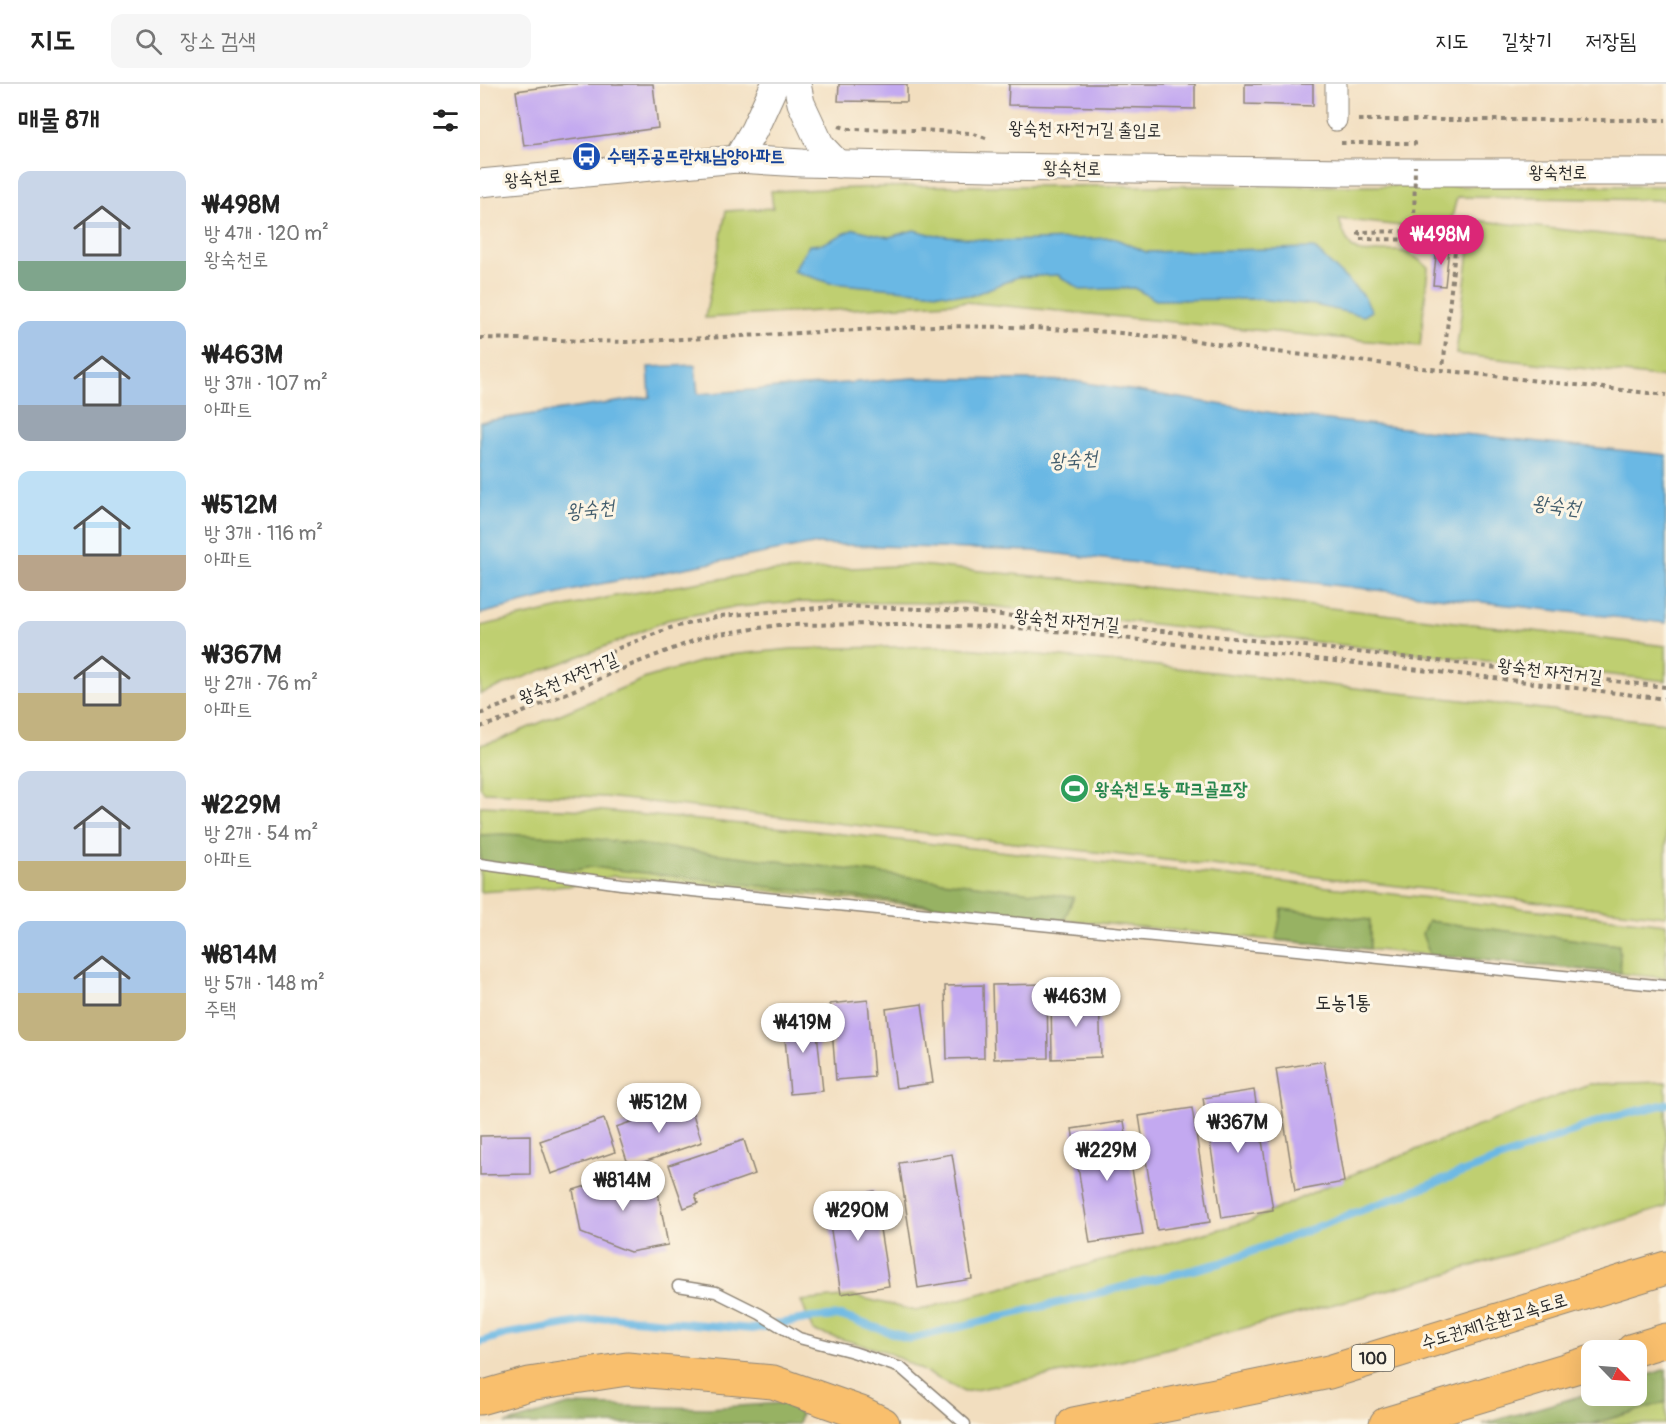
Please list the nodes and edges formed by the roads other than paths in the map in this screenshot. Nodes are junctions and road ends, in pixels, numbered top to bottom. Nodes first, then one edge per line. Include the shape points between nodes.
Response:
1 (775, 84) edge
2 (797, 84) edge
3 (1336, 84) edge
4 (1336, 120) road end
5 (737, 159) junction
6 (838, 164) junction
7 (1666, 172) edge
8 (480, 183) edge
9 (480, 864) edge
10 (1666, 986) edge
11 (1666, 1268) edge
12 (678, 1287) dead end
13 (1666, 1340) edge
14 (1647, 1346) edge
15 (1581, 1365) edge
16 (480, 1398) edge
17 (883, 1424) edge
18 (965, 1424) edge
19 (1074, 1424) edge
20 (1386, 1424) edge

1 - 5 street
2 - 6 street via 801,103 821,146
3 - 4 street
5 - 6 street, 왕숙천로
5 - 8 street, 왕숙천로
6 - 7 street, 왕숙천로 via 1347,172
9 - 10 lane via 621,884
11 - 19 highway, 수도권제1순환고속도로 / 100 via 1329,1372
12 - 18 lane via 716,1292 799,1338 901,1368
13 - 14 highway
15 - 20 highway
16 - 17 highway via 529,1384 627,1369 773,1382

